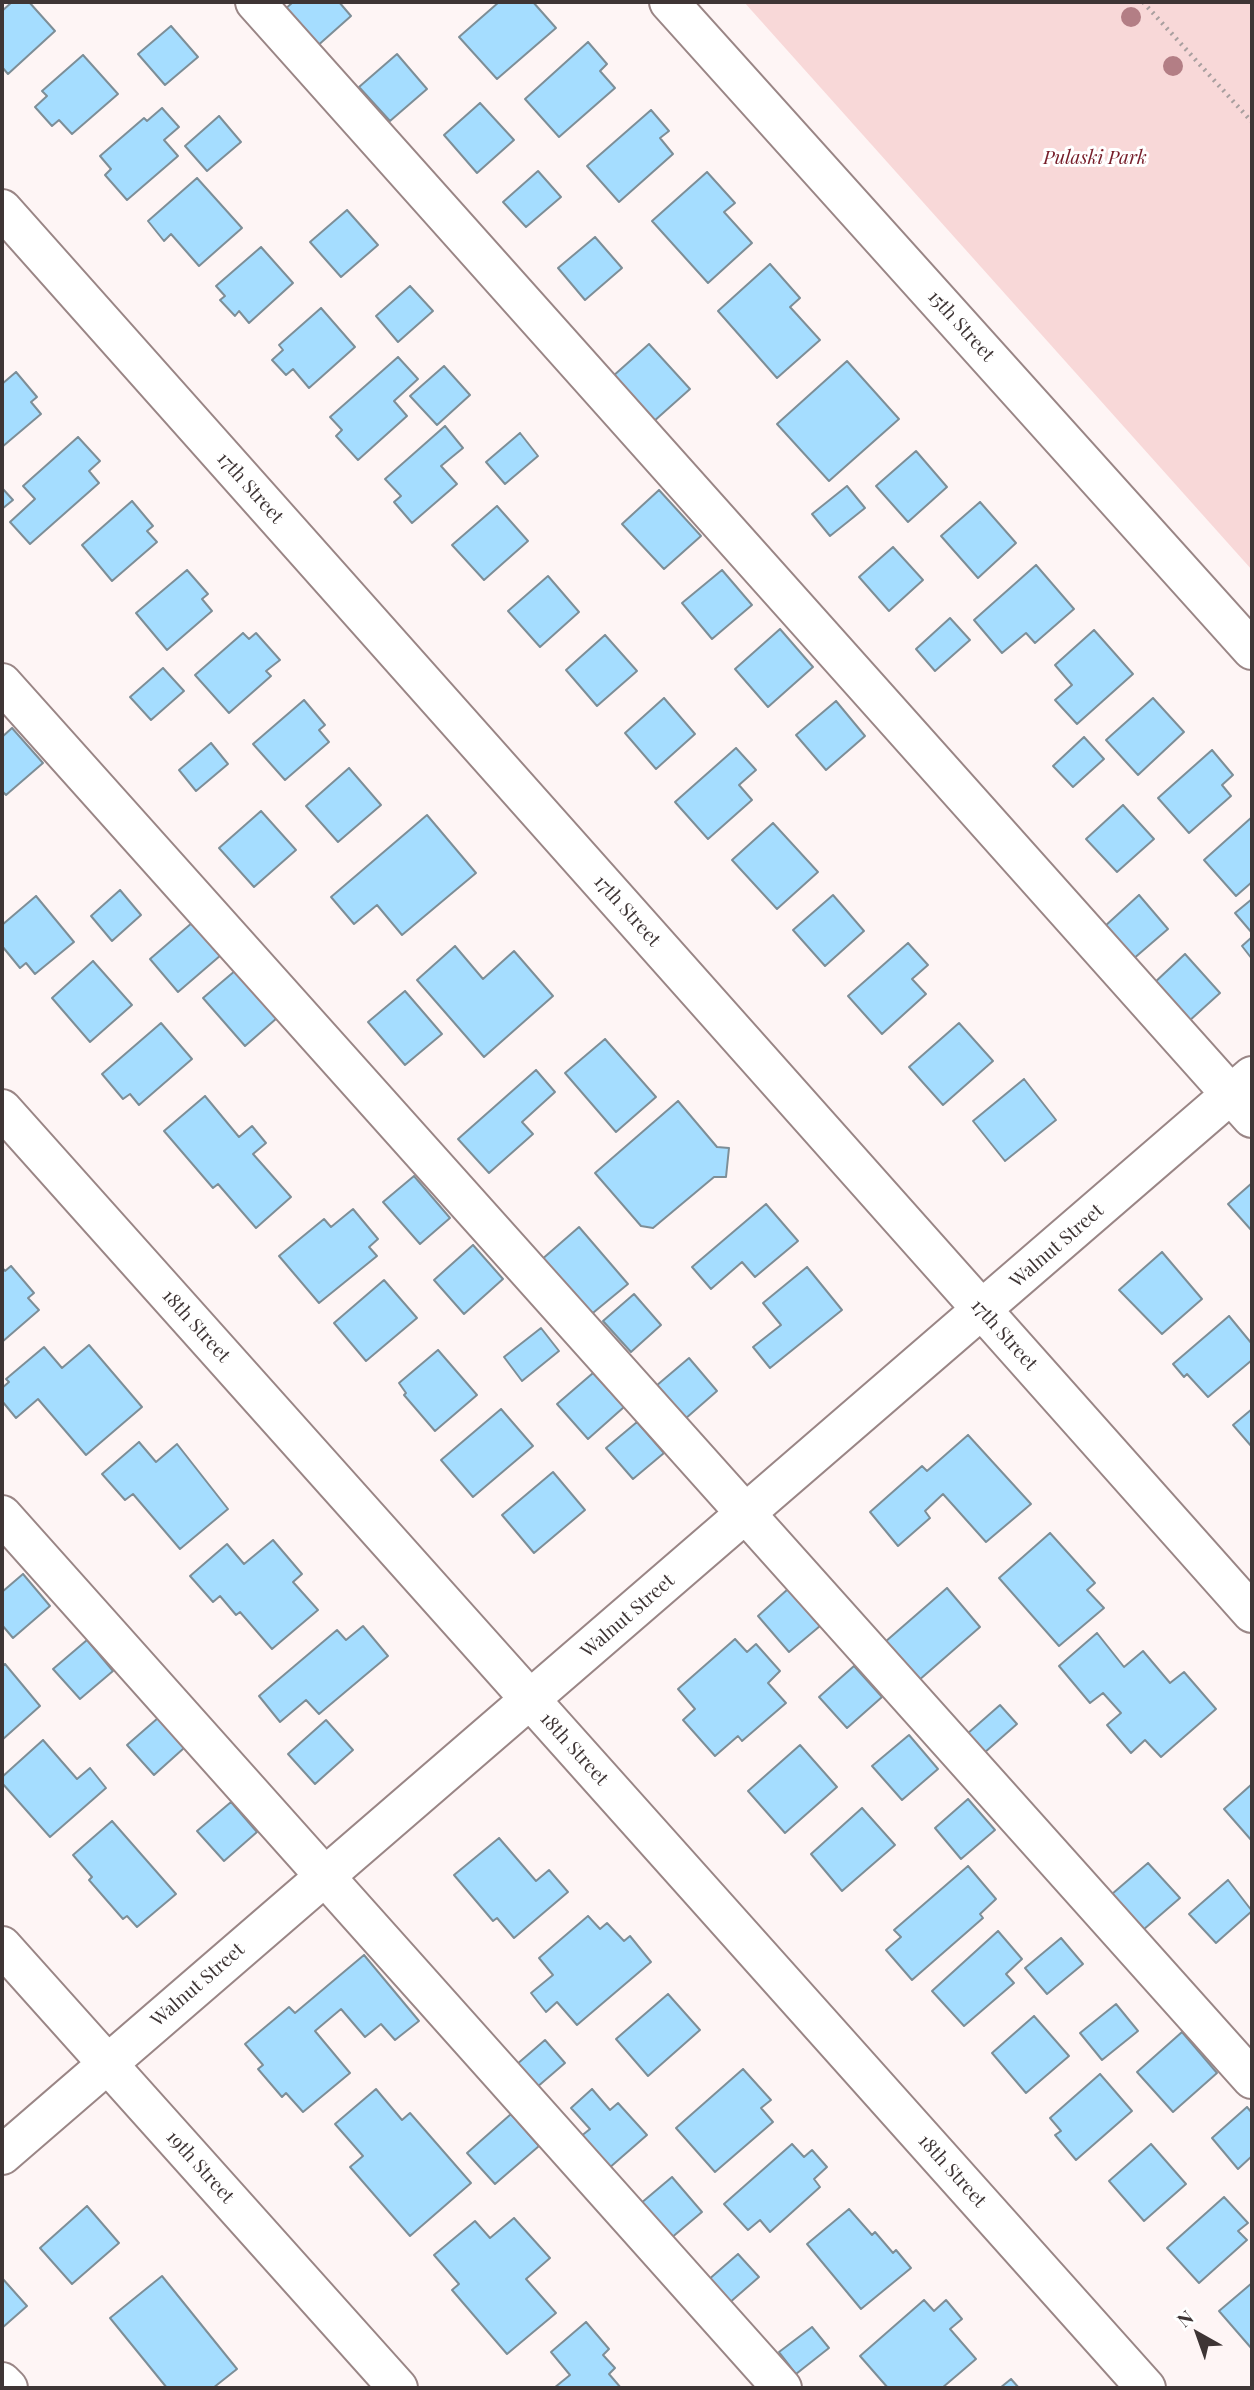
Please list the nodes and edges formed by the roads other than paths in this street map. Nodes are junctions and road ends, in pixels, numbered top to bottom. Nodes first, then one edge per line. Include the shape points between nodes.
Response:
1 (255, 2) edge
2 (669, 2) edge
3 (2, 209) edge
4 (1252, 650) edge
5 (2, 683) edge
6 (1245, 1096) edge
7 (2, 1109) edge
8 (982, 1310) junction
9 (2, 1515) edge
10 (745, 1515) junction
11 (1252, 1613) edge
12 (530, 1700) junction
13 (325, 1876) junction
14 (2, 1946) edge
15 (107, 2064) junction
16 (1252, 2079) edge
17 (2, 2155) edge
18 (2, 2382) edge
19 (8, 2388) edge
20 (398, 2388) edge
21 (782, 2388) edge
22 (1146, 2388) edge

1 - 6 street
2 - 4 street, 15th Street
3 - 8 street, 17th Street
5 - 10 street
6 - 8 street, Walnut Street
7 - 12 street, 18th Street
8 - 10 street, Walnut Street
8 - 11 street, 17th Street
9 - 13 street
10 - 12 street, Walnut Street
10 - 16 street
12 - 13 street, Walnut Street
12 - 22 street, 18th Street
13 - 15 street, Walnut Street
13 - 21 street
14 - 15 street, 19th Street
15 - 17 street, Walnut Street
15 - 20 street, 19th Street
18 - 19 street

